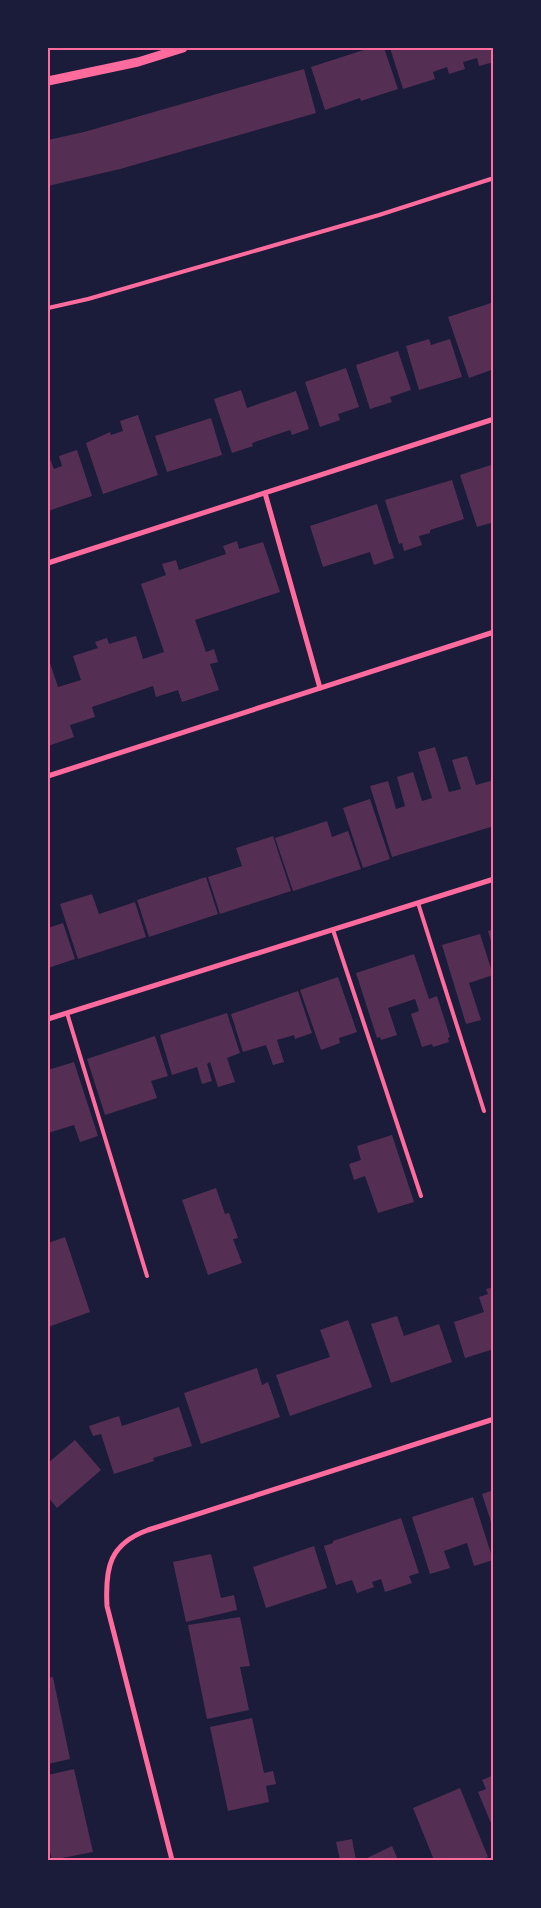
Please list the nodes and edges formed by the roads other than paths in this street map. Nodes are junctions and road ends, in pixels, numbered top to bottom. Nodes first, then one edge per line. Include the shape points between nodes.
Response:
1 (183, 48) edge
2 (48, 81) edge
3 (494, 178) edge
4 (48, 308) edge
5 (494, 419) edge
6 (265, 493) junction
7 (48, 563) edge
8 (494, 632) edge
9 (320, 688) junction
10 (48, 776) edge
11 (494, 879) edge
12 (418, 903) junction
13 (333, 930) junction
14 (67, 1013) junction
15 (48, 1019) edge
16 (484, 1111) dead end
17 (421, 1196) dead end
18 (147, 1276) dead end
19 (494, 1419) edge
20 (172, 1860) edge

1 - 2 street via 138,62
3 - 4 lane via 360,221
5 - 6 street
6 - 7 street
6 - 9 street
8 - 9 street
9 - 10 street
11 - 12 street
12 - 13 street
12 - 16 lane
13 - 14 street
13 - 17 lane
14 - 15 street
14 - 18 lane
19 - 20 street via 134,1535 113,1556 107,1578 107,1606

